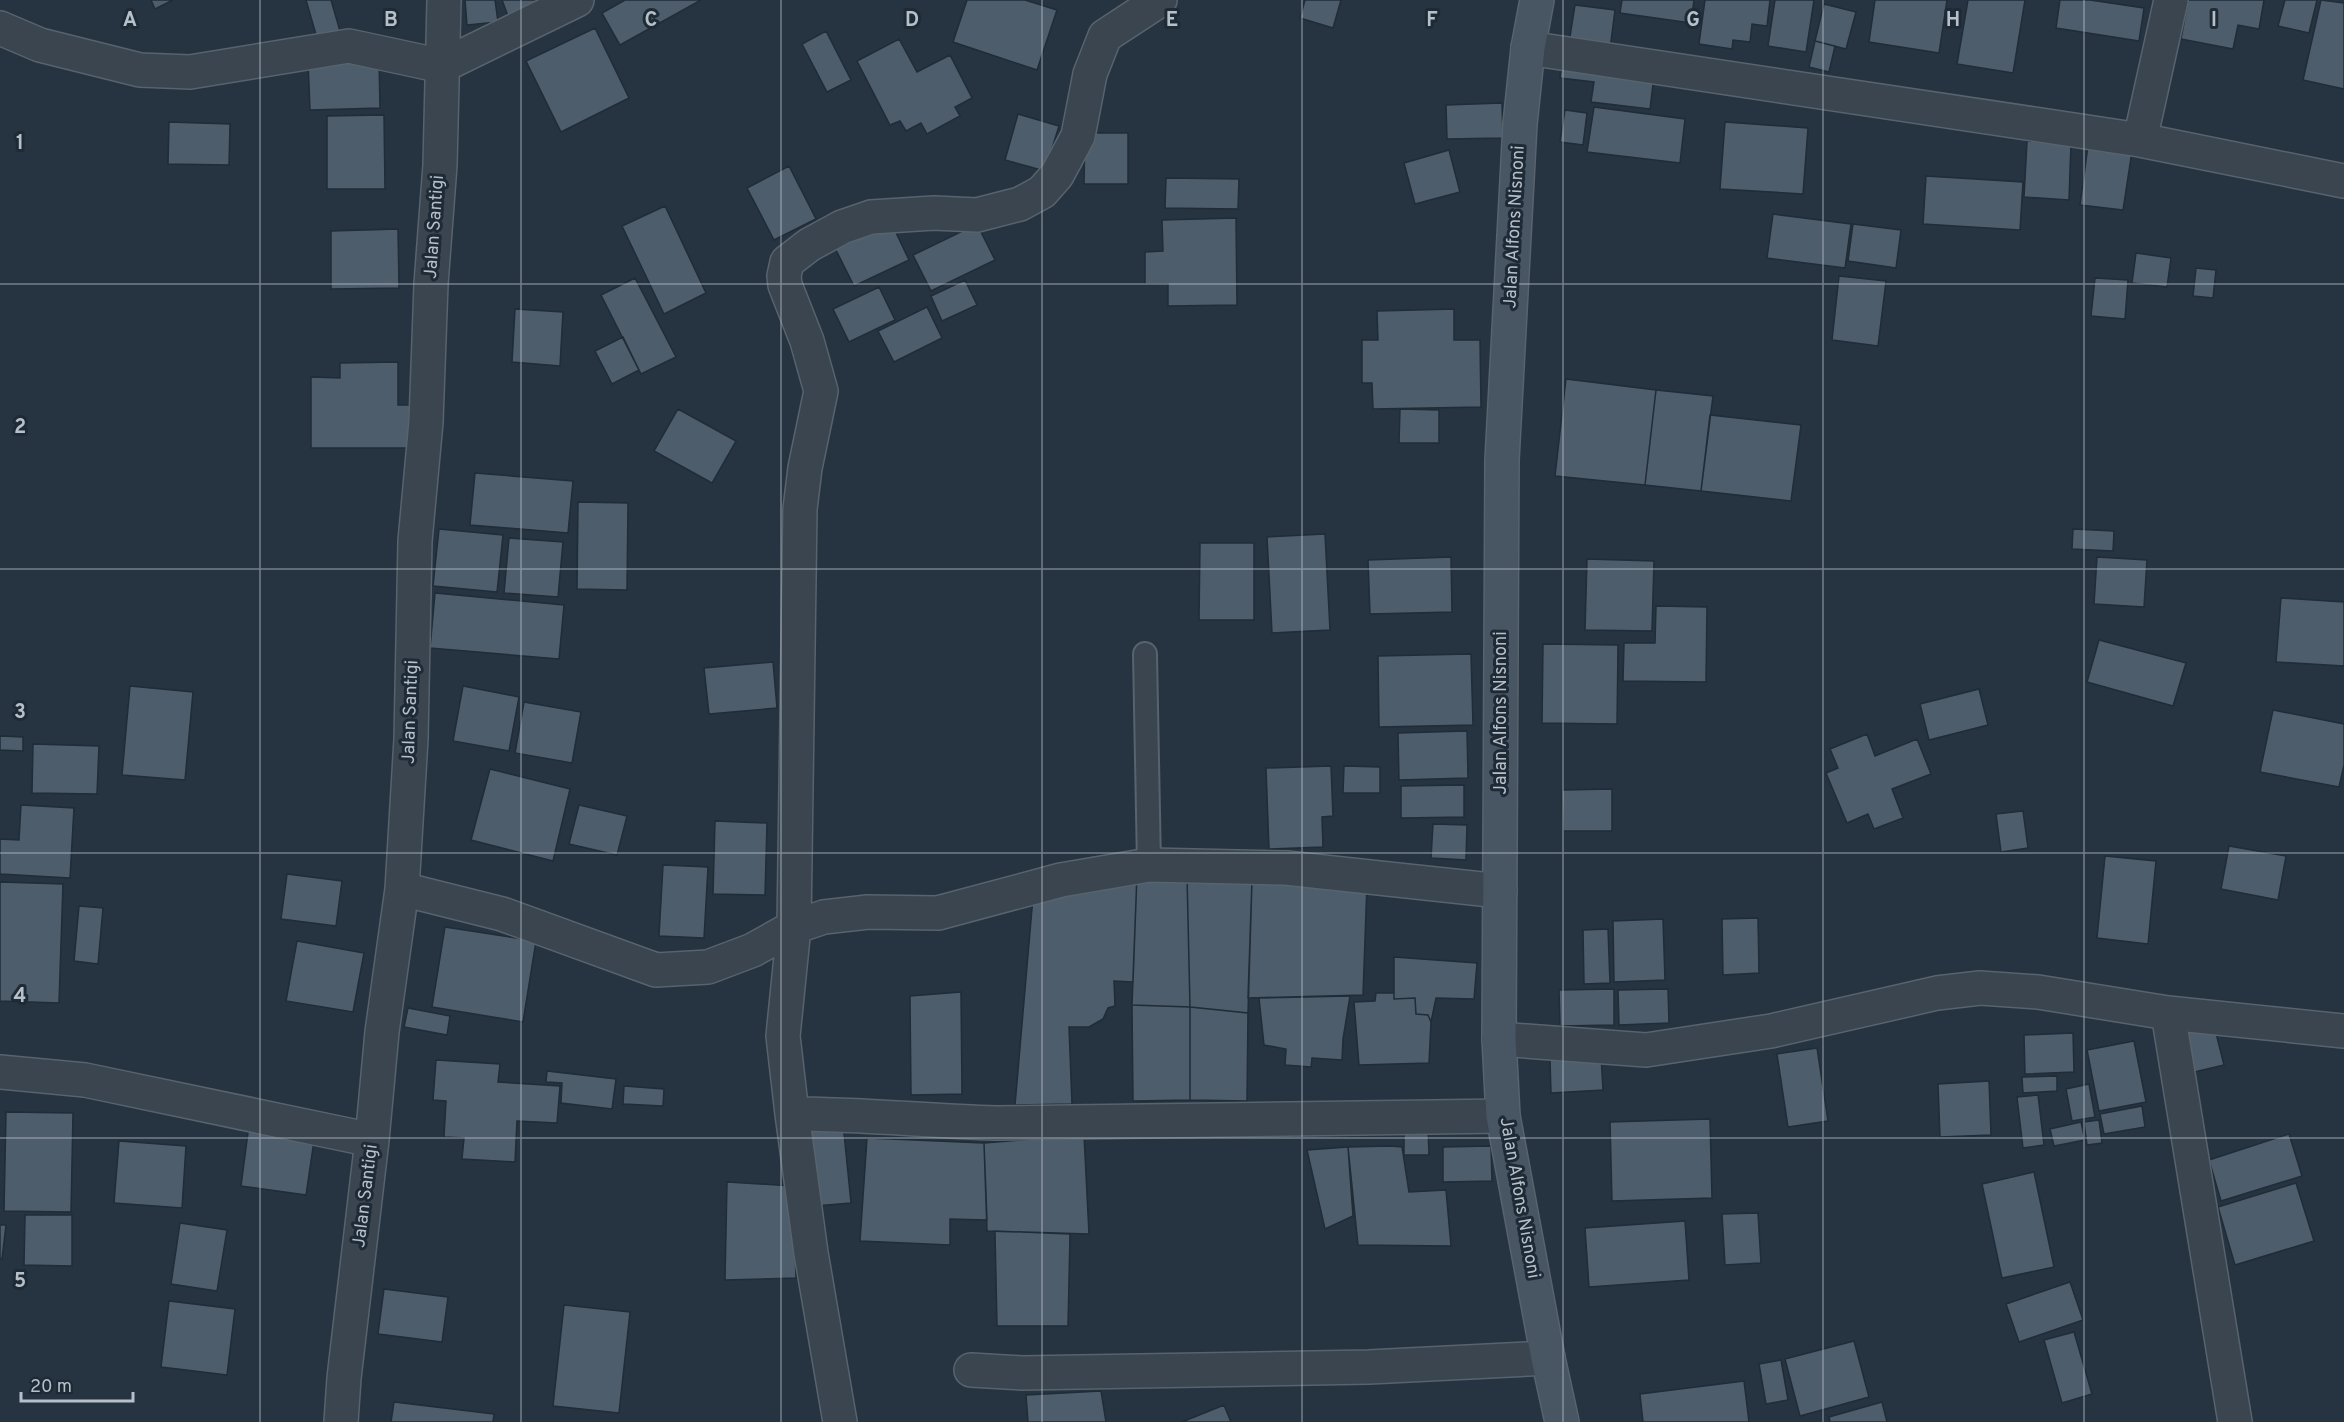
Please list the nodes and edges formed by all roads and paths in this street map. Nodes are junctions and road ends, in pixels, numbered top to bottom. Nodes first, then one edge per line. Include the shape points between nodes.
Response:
1 (444, 0) edge
2 (577, 0) edge
3 (1160, 0) edge
4 (1537, 0) edge
5 (2171, 0) edge
6 (0, 28) edge
7 (1528, 48) junction
8 (442, 66) junction
9 (2140, 140) junction
10 (2344, 181) edge
11 (1145, 654) dead end
12 (1149, 865) junction
13 (402, 889) junction
14 (1500, 891) junction
15 (794, 927) junction
16 (2168, 1013) junction
17 (2344, 1031) edge
18 (1499, 1039) junction
19 (0, 1072) edge
20 (792, 1114) junction
21 (1503, 1116) junction
22 (372, 1140) junction
23 (1548, 1358) junction
24 (971, 1370) dead end
25 (341, 1422) edge
26 (840, 1422) edge
27 (1562, 1422) edge
28 (2235, 1422) edge

1 - 8 street, Jalan Santigi
2 - 8 street
3 - 15 street via 1106,36 1090,74 1078,136 1057,175 1042,192 1020,204 977,215 934,213 871,218 842,227 787,262 785,285 822,391 800,509
4 - 7 main road, Jalan Alfons Nisnoni
5 - 9 street
6 - 8 street via 40,45 140,70 190,72 349,46
7 - 9 street
7 - 14 main road, Jalan Alfons Nisnoni via 1520,124 1502,459
8 - 13 street, Jalan Santigi via 426,422 415,541 411,739
9 - 10 street
11 - 12 lane
12 - 14 street via 1286,868
12 - 15 street via 1061,880 938,913 835,915
13 - 15 street via 502,914 656,970 708,968 753,950
13 - 22 street, Jalan Santigi
14 - 18 main road, Jalan Alfons Nisnoni
15 - 20 street via 783,1036
16 - 17 street
16 - 18 street via 2038,992 1980,988 1937,993 1771,1031 1646,1050
16 - 28 street
18 - 21 main road, Jalan Alfons Nisnoni
19 - 22 street via 85,1080
20 - 21 street via 996,1123
20 - 26 street
21 - 23 main road, Jalan Alfons Nisnoni
22 - 25 street, Jalan Santigi
23 - 24 street via 1357,1368 1022,1373
23 - 27 main road, Jalan Alfons Nisnoni

